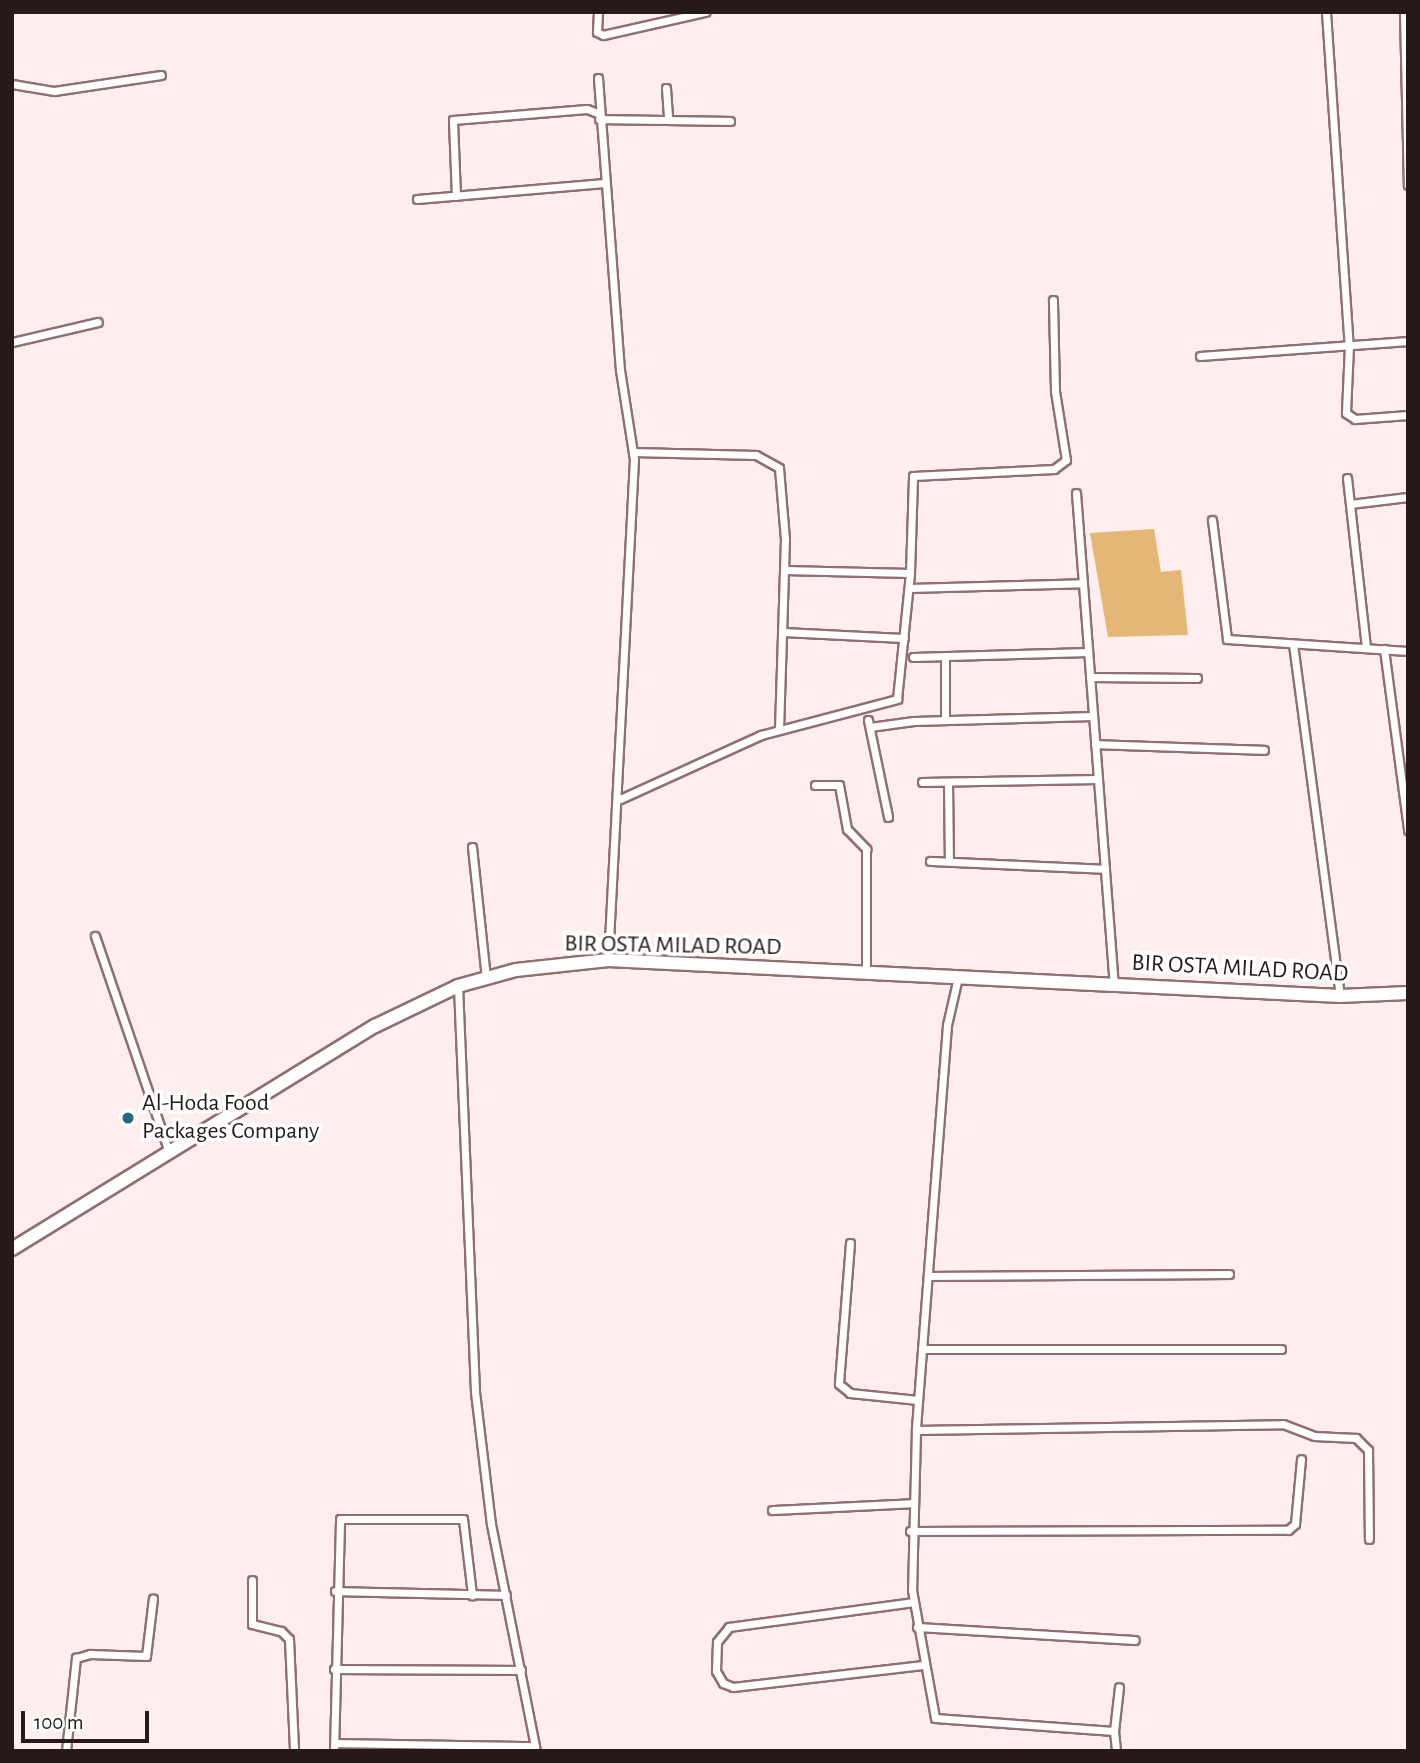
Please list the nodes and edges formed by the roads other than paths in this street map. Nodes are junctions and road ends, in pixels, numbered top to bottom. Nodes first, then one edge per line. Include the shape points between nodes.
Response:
1 (598, 12) edge
2 (705, 12) edge
3 (1326, 12) edge
4 (1405, 12) edge
5 (1407, 72) edge
6 (161, 75) dead end
7 (598, 78) dead end
8 (12, 84) edge
9 (666, 88) dead end
10 (599, 116) junction
11 (668, 120) junction
12 (730, 121) dead end
13 (604, 183) junction
14 (1408, 185) edge
15 (456, 196) junction
16 (417, 199) dead end
17 (1054, 300) dead end
18 (98, 322) dead end
19 (1408, 341) edge
20 (12, 342) edge
21 (1349, 346) junction
22 (1200, 356) dead end
23 (1408, 415) edge
24 (633, 452) junction
25 (1347, 478) dead end
26 (1076, 493) dead end
27 (1408, 497) edge
28 (1350, 504) junction
29 (1212, 520) dead end
30 (784, 570) junction
31 (911, 573) junction
32 (1083, 583) junction
33 (909, 587) junction
34 (782, 632) junction
35 (904, 638) junction
36 (1293, 644) junction
37 (1366, 648) junction
38 (1384, 649) junction
39 (1408, 650) edge
40 (1088, 652) junction
41 (944, 656) junction
42 (913, 657) dead end
43 (1090, 677) junction
44 (1197, 678) dead end
45 (1093, 716) junction
46 (945, 720) junction
47 (779, 729) junction
48 (1095, 744) junction
49 (1264, 750) dead end
50 (1098, 779) junction
51 (922, 782) dead end
52 (948, 783) junction
53 (815, 785) dead end
54 (620, 799) junction
55 (888, 817) dead end
56 (1408, 830) edge
57 (472, 847) dead end
58 (930, 861) dead end
59 (949, 862) junction
60 (1105, 869) junction
61 (95, 936) dead end
62 (608, 960) junction
63 (866, 973) junction
64 (486, 977) junction
65 (958, 977) junction
66 (1114, 985) junction
67 (458, 986) junction
68 (1408, 993) edge
69 (1340, 996) junction
70 (169, 1152) junction
71 (850, 1243) dead end
72 (12, 1249) edge
73 (1229, 1274) dead end
74 (929, 1276) junction
75 (922, 1349) junction
76 (1281, 1349) dead end
77 (918, 1399) junction
78 (916, 1430) junction
79 (1301, 1459) dead end
80 (913, 1503) junction
81 (772, 1510) dead end
82 (910, 1531) junction
83 (1369, 1539) dead end
84 (252, 1580) dead end
85 (335, 1591) junction
86 (472, 1595) junction
87 (506, 1595) junction
88 (153, 1598) dead end
89 (914, 1602) junction
90 (917, 1628) junction
91 (1135, 1640) dead end
92 (923, 1665) junction
93 (334, 1669) junction
94 (521, 1670) junction
95 (1119, 1687) dead end
96 (1114, 1731) junction
97 (335, 1747) edge
98 (535, 1748) edge
99 (66, 1751) edge
100 (294, 1751) edge
101 (1116, 1751) edge

1 - 2 street via 597,32 603,35
3 - 21 street
4 - 5 street
5 - 14 street
6 - 8 street via 54,91
7 - 10 street
9 - 11 street
10 - 11 street
10 - 13 street
10 - 15 street via 587,109 453,120
11 - 12 street
13 - 15 street
13 - 24 street via 620,370
15 - 16 street
17 - 31 street via 1055,391 1066,460 1054,469 914,474
18 - 20 street
19 - 21 street
21 - 22 street
21 - 23 street via 1347,415
24 - 30 street via 770,458 782,475
24 - 54 street
25 - 28 street
26 - 32 street
27 - 28 street
28 - 37 street
29 - 36 street via 1225,637
30 - 31 street
30 - 34 street
31 - 33 street
32 - 33 street
32 - 40 street
33 - 35 street
34 - 35 street
34 - 47 street
35 - 47 street via 895,701
36 - 37 street
36 - 69 street
37 - 38 street
38 - 39 street
38 - 56 street
40 - 41 street
40 - 43 street
41 - 42 street
41 - 46 street
43 - 44 street
43 - 45 street
45 - 46 street
45 - 48 street
46 - 55 street via 869,724
47 - 54 street
48 - 49 street
48 - 50 street
50 - 52 street
50 - 60 street
51 - 52 street
52 - 59 street
53 - 63 street via 839,785 848,829 866,849
54 - 62 street
57 - 64 street
58 - 59 street
59 - 60 street
60 - 66 street
61 - 70 street
62 - 63 main road, BIR OSTA MILAD ROAD
62 - 64 main road, BIR OSTA MILAD ROAD
63 - 65 main road, BIR OSTA MILAD ROAD
64 - 67 main road, BIR OSTA MILAD ROAD
65 - 66 main road, BIR OSTA MILAD ROAD
65 - 74 street via 947,1025
66 - 69 main road, BIR OSTA MILAD ROAD
67 - 70 main road, BIR OSTA MILAD ROAD via 375,1027
67 - 87 street via 471,1184 475,1392
68 - 69 main road, BIR OSTA MILAD ROAD
70 - 72 main road, BIR OSTA MILAD ROAD
71 - 77 street via 839,1384 850,1393
73 - 74 street
74 - 75 street
75 - 76 street
75 - 77 street
77 - 78 street
78 - 80 street
78 - 83 street via 1283,1424 1314,1436 1356,1438 1368,1450
79 - 82 street via 1295,1524 1288,1530
80 - 81 street
80 - 82 street
82 - 89 street
84 - 100 street via 252,1624 289,1639
85 - 86 street
85 - 86 street via 342,1518 458,1517 468,1530
85 - 93 street
86 - 87 street
87 - 94 street
88 - 99 street via 146,1656 89,1654 76,1658
89 - 90 street
89 - 92 street via 729,1627 717,1642 716,1671 733,1687
90 - 91 street
90 - 92 street
92 - 96 street via 931,1712 939,1720
93 - 94 street
93 - 97 street
94 - 98 street
95 - 96 street
96 - 101 street
97 - 98 street

